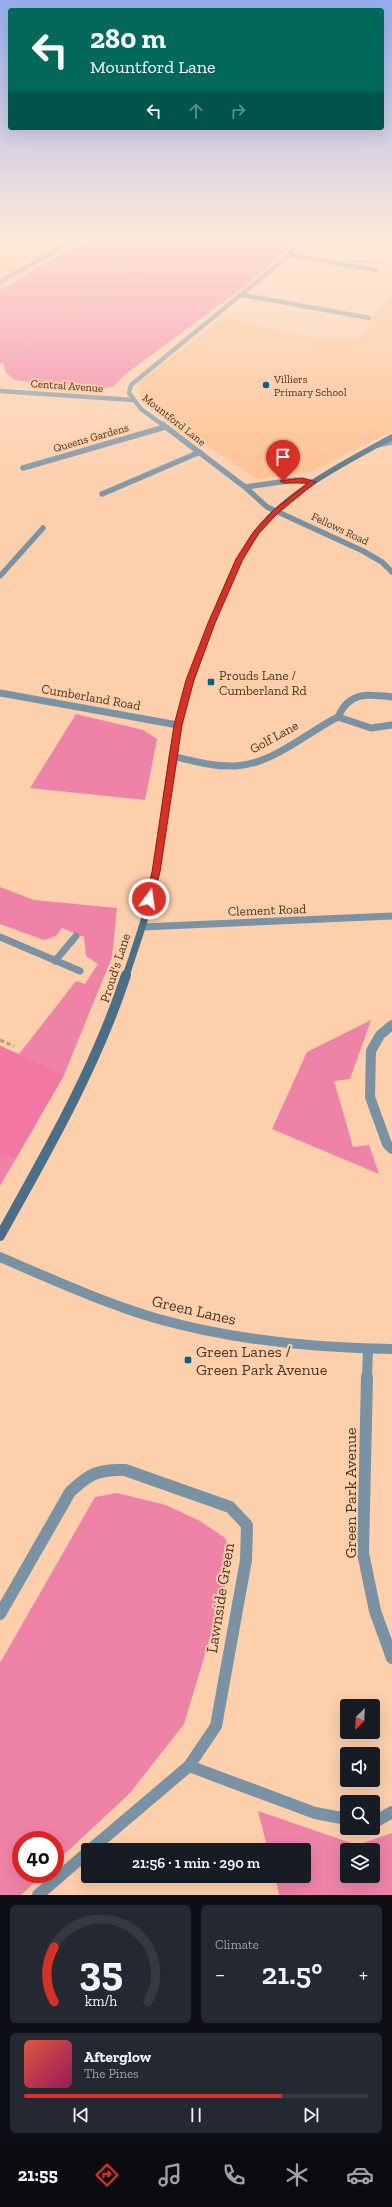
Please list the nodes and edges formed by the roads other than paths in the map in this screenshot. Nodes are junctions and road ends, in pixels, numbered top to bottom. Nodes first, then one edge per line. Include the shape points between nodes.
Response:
1 (202, 327) edge
2 (0, 391) edge
3 (133, 400) junction
4 (165, 427) junction
5 (392, 437) edge
6 (392, 442) edge
7 (378, 445) junction
8 (200, 452) junction
9 (23, 468) dead end
10 (313, 482) junction
11 (245, 487) junction
12 (102, 494) dead end
13 (276, 511) junction
14 (43, 528) dead end
15 (392, 572) edge
16 (0, 575) edge
17 (0, 693) edge
18 (392, 697) edge
19 (338, 717) junction
20 (178, 725) junction
21 (392, 725) edge
22 (172, 756) junction
23 (392, 916) edge
24 (142, 927) junction
25 (76, 936) dead end
26 (0, 937) edge
27 (55, 961) junction
28 (80, 971) dead end
29 (392, 1026) edge
30 (392, 1150) edge
31 (0, 1236) edge
32 (0, 1257) edge
33 (368, 1349) junction
34 (392, 1349) edge
35 (0, 1614) edge
36 (392, 1658) edge
37 (189, 1766) junction
38 (392, 1812) edge
39 (340, 1818) edge
40 (380, 1819) edge
41 (98, 1843) edge
42 (81, 1858) edge
43 (38, 1895) edge

1 - 3 street, Mountford Lane via 131,385 129,393
2 - 3 street, Central Avenue
3 - 4 street, Mountford Lane
4 - 8 street, Mountford Lane
4 - 9 street, Queens Gardens
5 - 7 street, Proud's Lane
6 - 7 street
7 - 10 street, Proud's Lane via 344,462
8 - 11 street, Mountford Lane
8 - 12 street
10 - 11 street via 295,480
10 - 13 street, Proud's Lane
11 - 13 street, Mountford Lane via 267,507
13 - 15 street, Fellows Road via 363,550
13 - 20 street, Proud's Lane via 256,532 239,559 190,680
14 - 16 street
17 - 20 street, Cumberland Road
18 - 19 street via 372,694 353,697 341,708
19 - 21 street via 369,728 385,728
19 - 22 street, Golf Lane via 260,761 245,765 221,766
20 - 22 street, Proud's Lane
22 - 24 street, Proud's Lane via 156,872
23 - 24 street, Clement Road
24 - 31 street, Proud's Lane via 112,1019 52,1143
25 - 27 street
26 - 27 street
27 - 28 street
29 - 30 street via 380,1035 371,1051 370,1096 387,1144
32 - 33 street, Green Lanes via 89,1295 208,1331 304,1345
33 - 34 street, Green Lanes
33 - 36 street, Green Park Avenue via 363,1553 375,1610
35 - 37 street, Lawnside Green via 70,1492 87,1476 107,1469 125,1470 230,1507 247,1525 246,1560 216,1726
37 - 39 street via 315,1813
37 - 41 street, Lawnside Green
38 - 40 street
42 - 43 street

